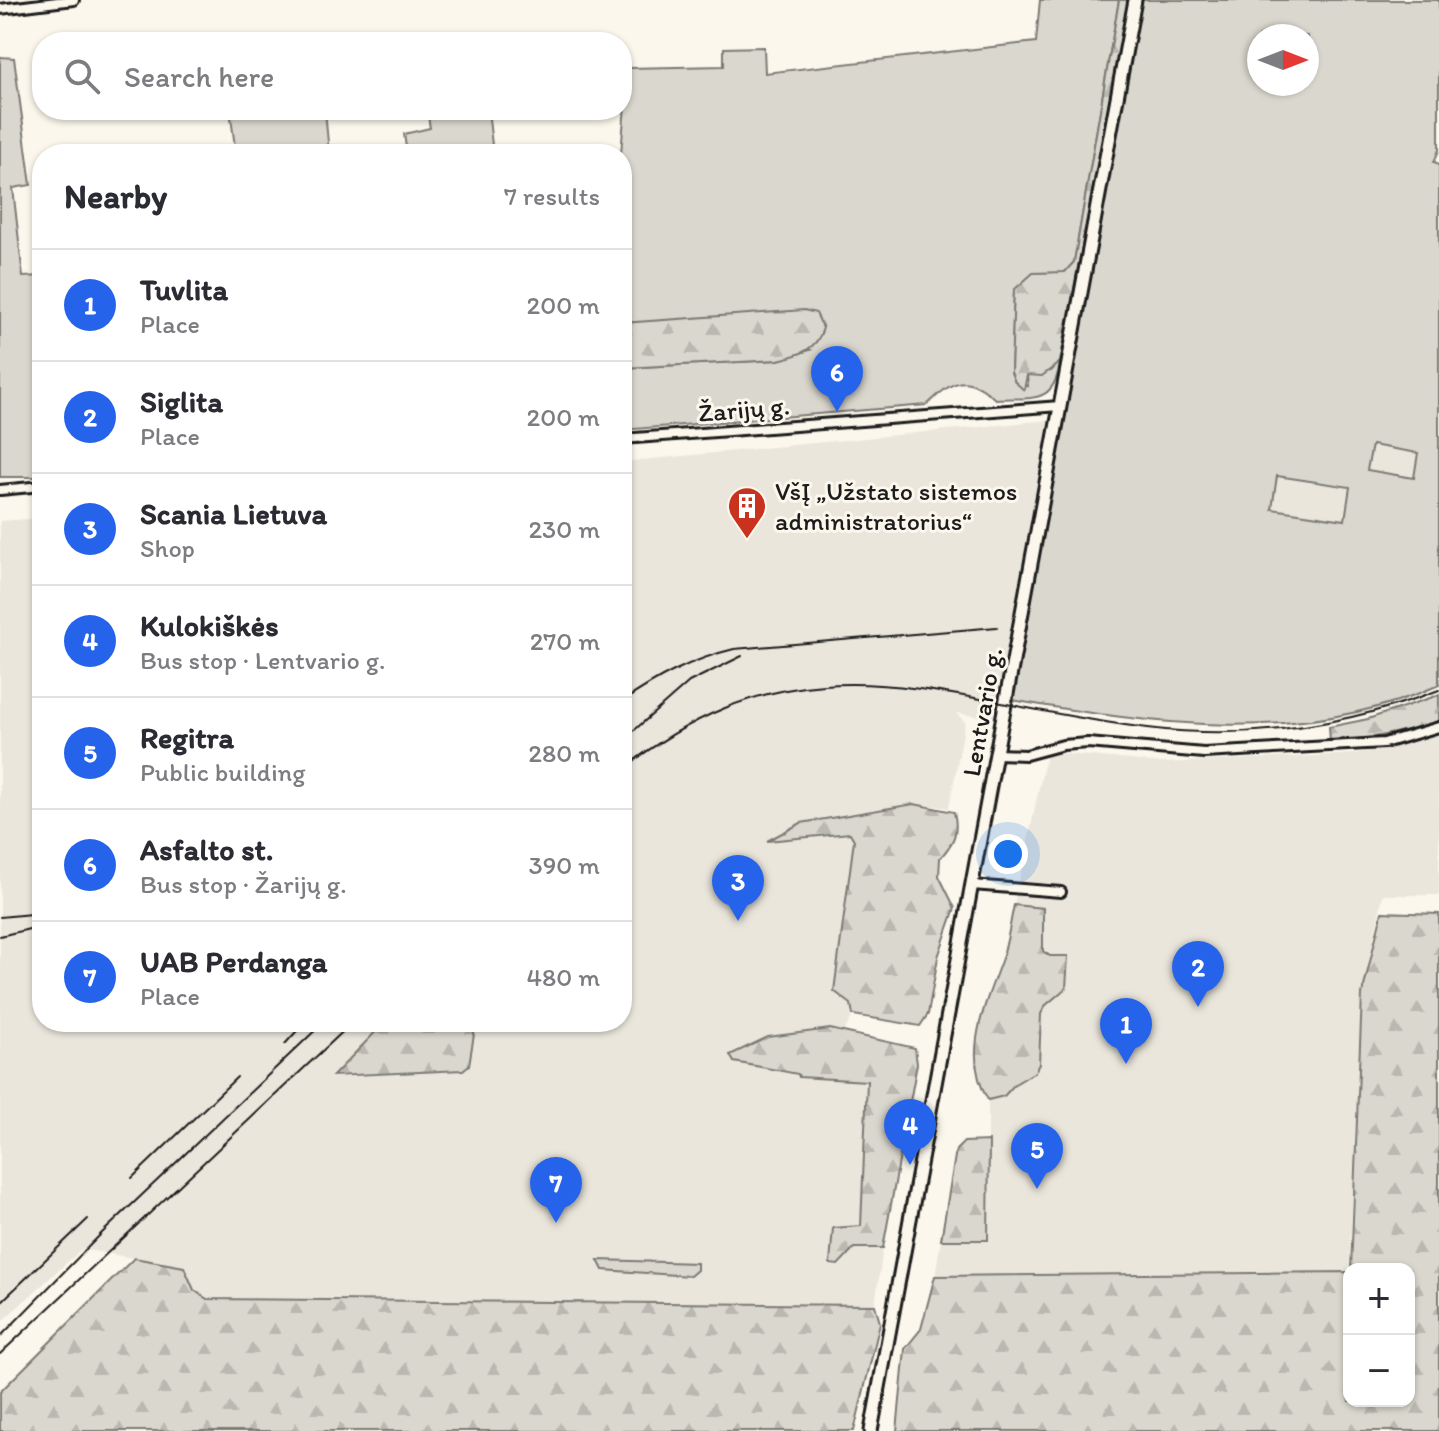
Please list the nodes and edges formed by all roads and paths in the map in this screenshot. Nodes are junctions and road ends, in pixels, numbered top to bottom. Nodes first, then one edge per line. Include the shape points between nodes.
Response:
1 (70, 0) edge
2 (1135, 0) edge
3 (0, 9) edge
4 (1060, 406) junction
5 (632, 438) edge
6 (32, 487) edge
7 (0, 490) edge
8 (1439, 727) edge
9 (996, 754) junction
10 (972, 885) junction
11 (1061, 892) dead end
12 (871, 1431) edge

1 - 3 street
2 - 4 main road, Lentvario g.
4 - 5 street, Žarijų g.
4 - 9 main road, Lentvario g.
6 - 7 street
8 - 9 street via 1384,743 1204,753 1088,743 1026,755
9 - 10 main road, Lentvario g.
10 - 11 street
10 - 12 main road, Lentvario g.

